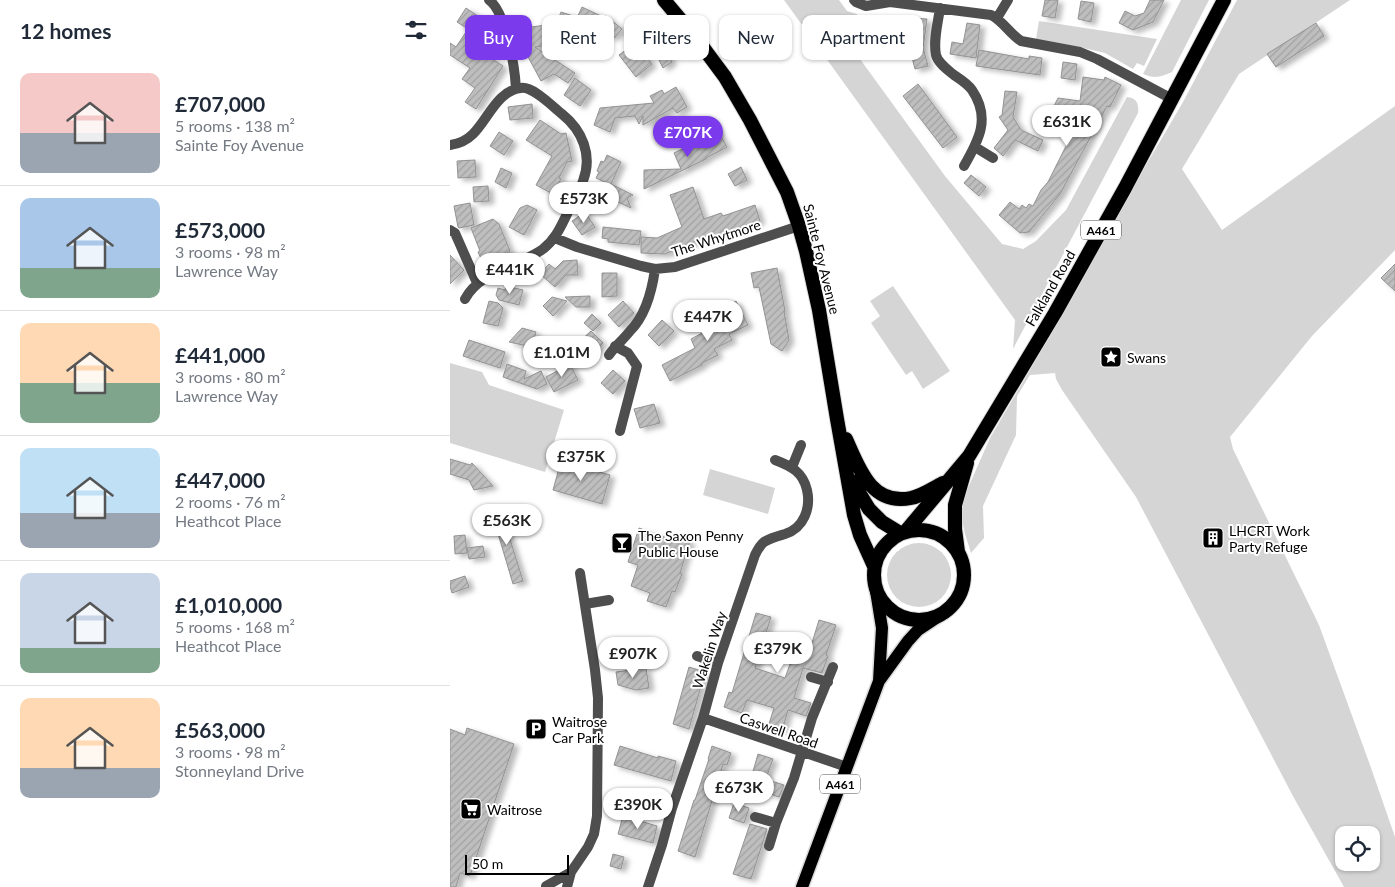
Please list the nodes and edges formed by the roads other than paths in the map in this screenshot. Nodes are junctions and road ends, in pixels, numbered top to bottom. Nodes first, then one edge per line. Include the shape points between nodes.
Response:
1 (489, 0) edge
2 (664, 0) edge
3 (854, 0) edge
4 (1008, 0) edge
5 (1224, 0) edge
6 (940, 8) junction
7 (998, 18) junction
8 (516, 89) junction
9 (1172, 99) junction
10 (450, 146) edge
11 (975, 147) junction
12 (993, 158) dead end
13 (964, 166) dead end
14 (799, 226) junction
15 (450, 230) edge
16 (555, 238) junction
17 (655, 269) junction
18 (478, 282) junction
19 (465, 299) dead end
20 (615, 346) junction
21 (609, 355) dead end
22 (837, 418) junction
23 (620, 431) dead end
24 (801, 445) dead end
25 (969, 456) junction
26 (775, 460) dead end
27 (792, 467) junction
28 (846, 472) junction
29 (950, 479) junction
30 (903, 532) junction
31 (958, 552) junction
32 (874, 566) junction
33 (580, 573) dead end
34 (876, 591) junction
35 (609, 600) dead end
36 (585, 604) junction
37 (939, 616) junction
38 (697, 656) dead end
39 (718, 663) junction
40 (833, 667) dead end
41 (811, 677) dead end
42 (828, 682) junction
43 (879, 682) junction
44 (703, 718) junction
45 (802, 752) junction
46 (847, 767) junction
47 (755, 818) dead end
48 (776, 823) junction
49 (769, 846) dead end
50 (571, 872) junction
51 (545, 887) edge
52 (567, 887) edge
53 (648, 887) edge
54 (802, 887) edge

1 - 8 street via 499,11 505,28
2 - 14 highway, Sainte Foy Avenue / A461 via 725,77 787,192
3 - 6 street via 866,6 890,2
4 - 7 street
5 - 9 highway, Falkland Road / A461
6 - 7 street via 991,14
6 - 11 street via 936,57 971,88 979,105 981,134
7 - 9 street via 1021,41 1080,52
8 - 10 street via 491,108 474,133
8 - 16 street via 524,87 533,91 572,122 582,137 587,154 584,180
9 - 25 highway, Falkland Road / A461 via 1055,313
11 - 12 street
11 - 13 street
14 - 17 street, The Whytmore via 675,267
14 - 22 highway, Sainte Foy Avenue / A461 via 819,310
15 - 18 street via 455,233
16 - 17 street, The Whytmore
16 - 18 street via 542,250
17 - 20 street via 644,310 632,330
18 - 19 street
20 - 21 street
20 - 23 street via 628,354 637,366
22 - 28 highway, Sainte Foy Avenue / A461
22 - 29 highway via 859,469 876,492 898,499 912,498
24 - 27 street
25 - 29 highway, Falkland Road / A461
25 - 31 highway, Falkland Road / A461 via 955,505
26 - 27 street
27 - 39 street, Wakelin Way via 805,482 808,512 794,530 763,543 755,555
28 - 30 highway, Sainte Foy Avenue / A461 via 869,509 882,522
28 - 32 highway, Sainte Foy Avenue / A461 via 860,535
29 - 30 highway, Falkland Road / A461
30 - 31 highway, A461 via 920,529 936,532 953,544
30 - 32 highway, A461 via 884,545
31 - 37 highway, A461 via 964,565 963,587 953,606
32 - 34 highway, A461
33 - 36 street
34 - 37 highway via 887,608 900,616 917,620
34 - 43 main road, A461 via 882,628
35 - 36 street
36 - 50 street via 598,698 597,816 588,847
37 - 43 main road, A461 via 918,630
38 - 39 street
39 - 44 street, Wakelin Way
40 - 42 street
41 - 42 street
42 - 45 street
43 - 46 main road, A461
44 - 45 street, Caswell Road
44 - 53 street, Wakelin Way
45 - 46 street, Caswell Road
45 - 48 street
46 - 54 main road, A461
47 - 48 street
48 - 49 street
50 - 51 street
50 - 52 street

